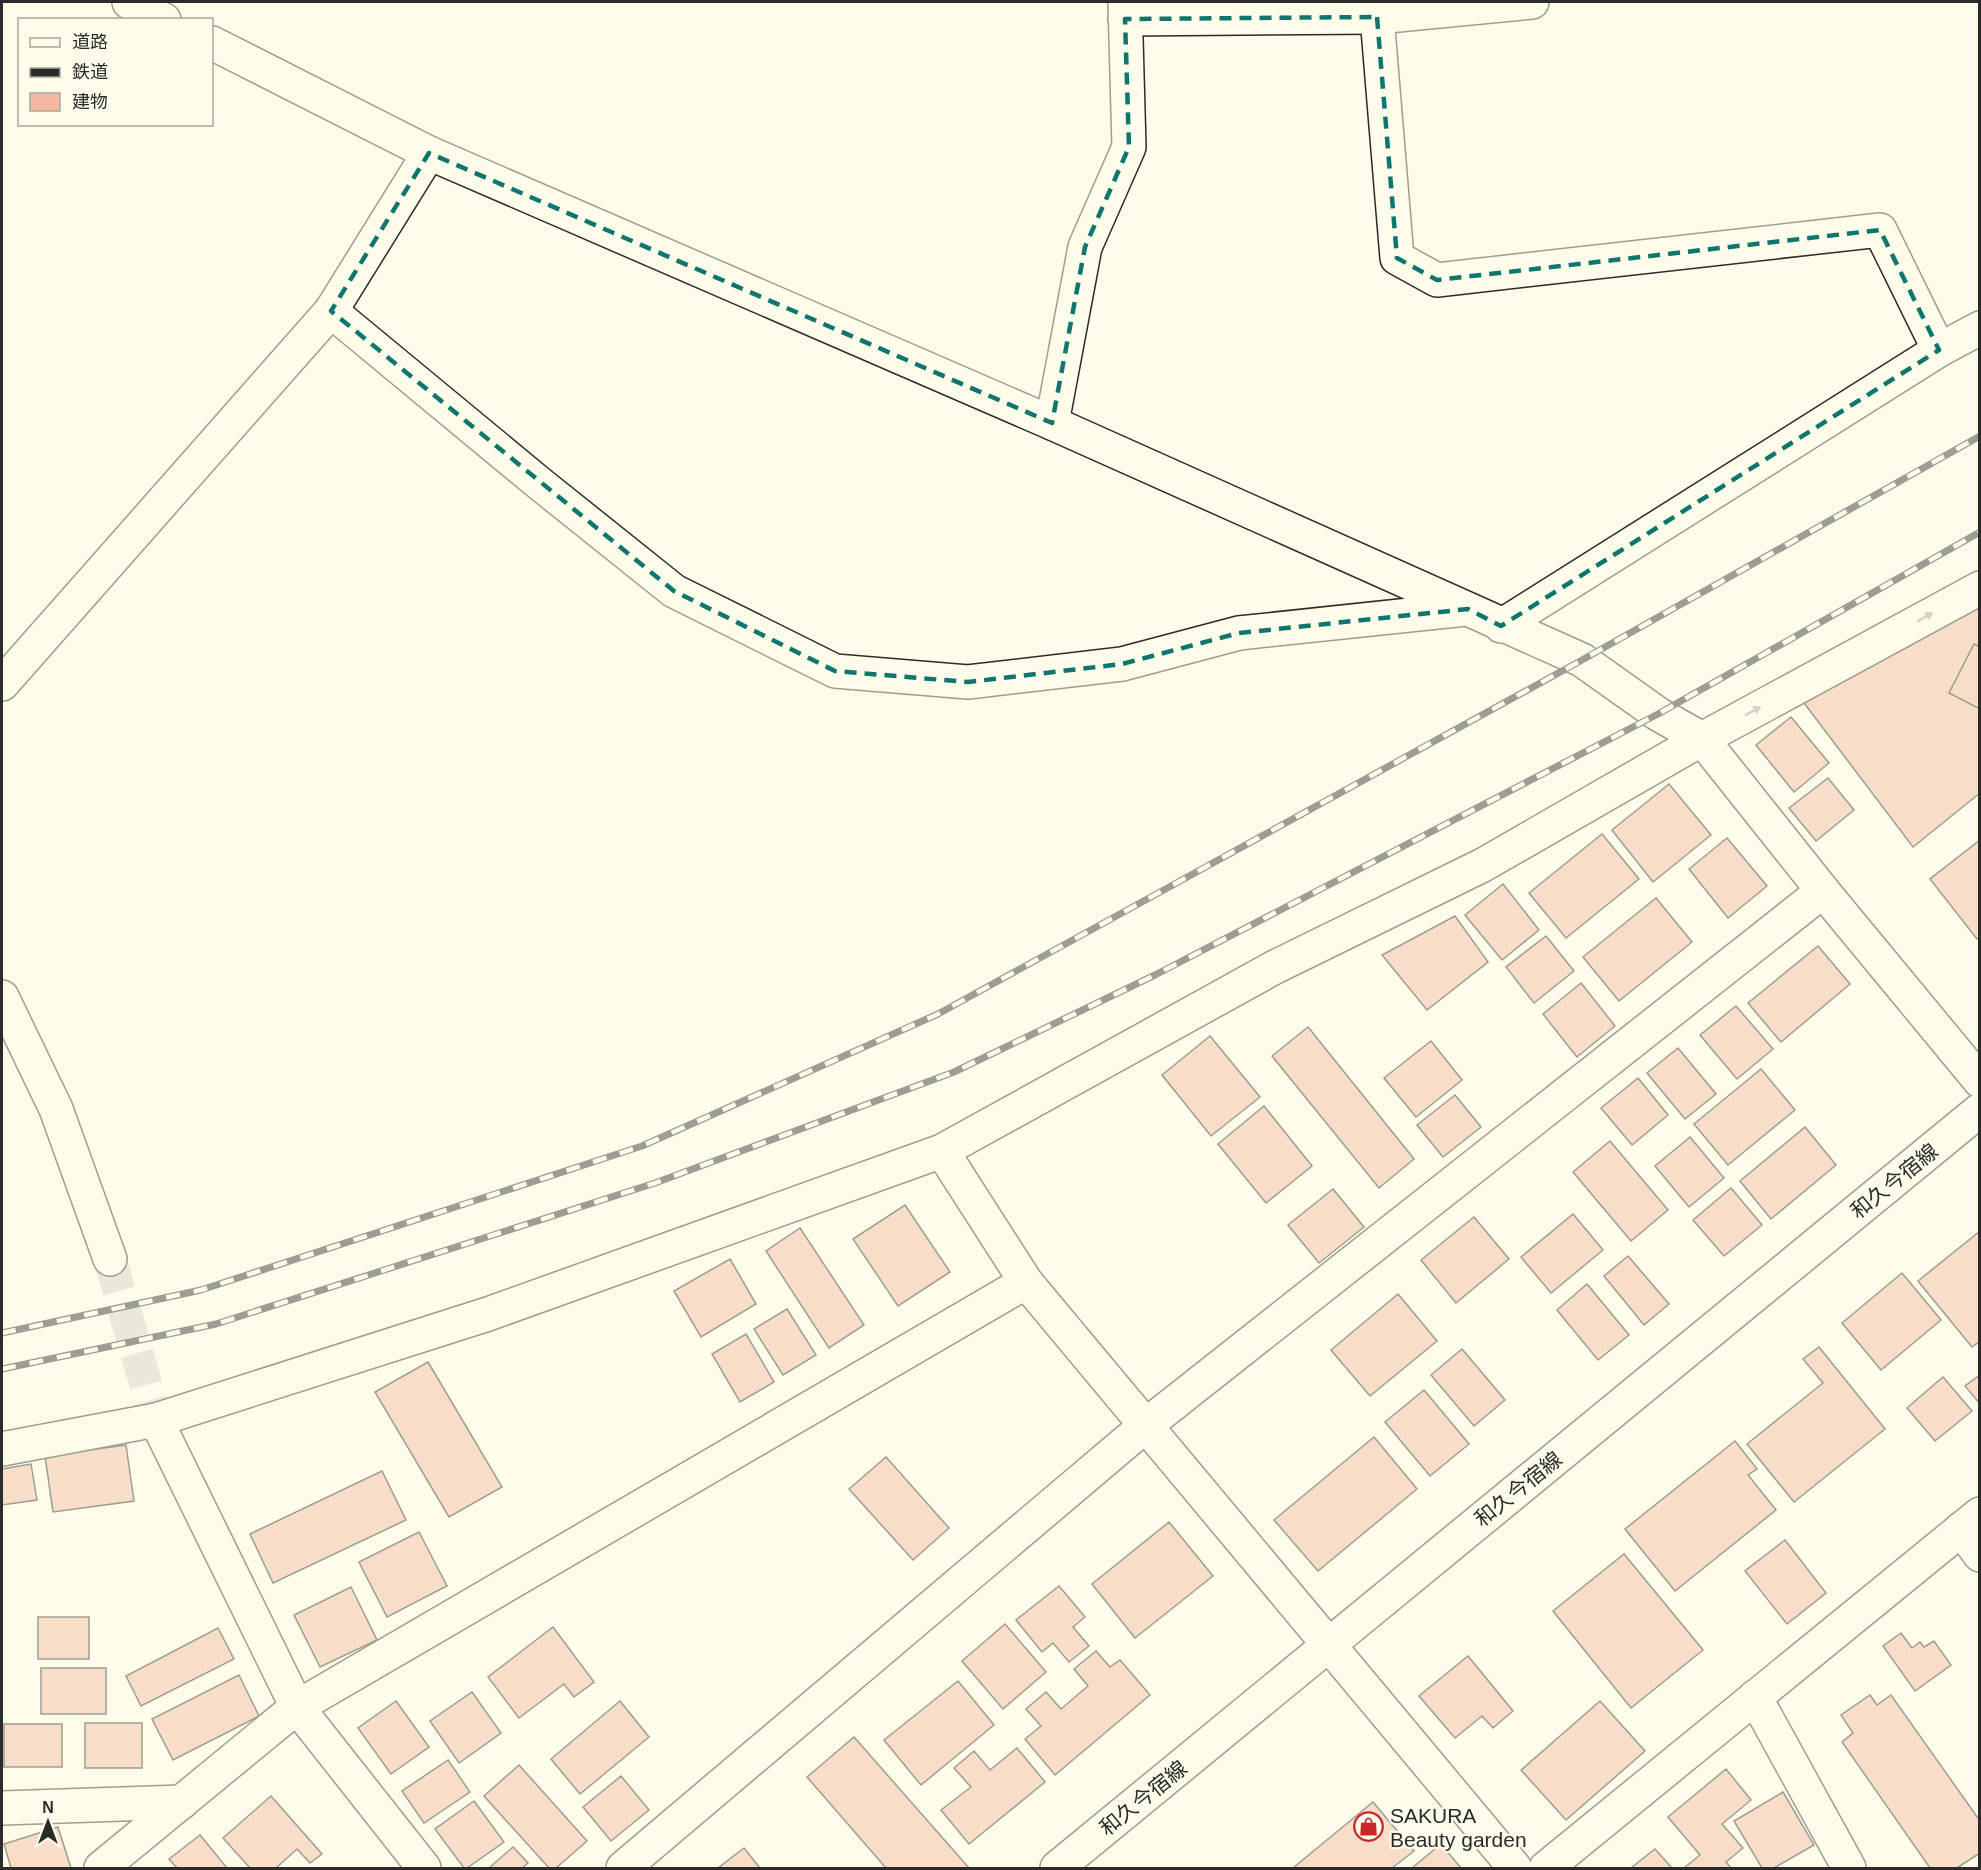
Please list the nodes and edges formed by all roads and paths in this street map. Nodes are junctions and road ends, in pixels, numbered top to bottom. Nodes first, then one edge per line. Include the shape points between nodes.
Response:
1 (129, 2) edge
2 (1532, 2) edge
3 (1125, 10) edge
4 (1377, 17) junction
5 (160, 18) edge
6 (213, 44) edge
7 (429, 153) junction
8 (331, 311) junction
9 (1980, 328) edge
10 (1940, 350) junction
11 (1052, 423) junction
12 (1980, 588) edge
13 (1468, 609) junction
14 (1501, 626) junction
15 (2, 684) edge
16 (1702, 739) junction
17 (1823, 891) junction
18 (2, 997) edge
19 (1980, 1081) edge
20 (1980, 1110) edge
21 (942, 1151) junction
22 (110, 1259) tunnel mouth
23 (1026, 1282) junction
24 (156, 1420) junction
25 (1145, 1426) junction
26 (2, 1449) edge
27 (1970, 1521) edge
28 (1980, 1555) edge
29 (1329, 1645) junction
30 (1755, 1697) junction
31 (297, 1707) junction
32 (182, 1802) junction
33 (2, 1808) edge
34 (101, 1869) edge
35 (424, 1869) edge
36 (623, 1869) edge
37 (1057, 1869) edge
38 (1515, 1869) edge
39 (1546, 1869) edge
40 (1848, 1869) edge

1 - 5 street
2 - 4 street
3 - 4 street
3 - 11 street via 1129,147 1085,247
4 - 10 street via 1397,258 1437,280 1880,230
6 - 7 street
7 - 8 street
7 - 11 street
8 - 13 street via 674,591 835,671 968,682 1122,664 1239,633
8 - 15 street
9 - 10 street
10 - 14 street
11 - 13 street
16 -> 12 street
13 - 14 street
14 - 16 street via 1582,660 1658,714
16 - 17 street
16 - 21 street via 1484,865 1275,967
17 - 19 street
17 - 25 street
18 - 22 street via 56,1109
20 - 29 street, 和久今宿線
21 - 23 street
21 - 24 street via 488,1314
23 - 25 street
23 - 31 street
24 - 26 street
24 - 31 street
25 - 29 street
25 - 36 street
27 - 28 street
27 - 30 street
29 - 37 street, 和久今宿線
29 - 38 street
30 - 39 street
30 - 40 street
31 - 32 street
31 - 35 street
32 - 33 street
32 - 34 street

